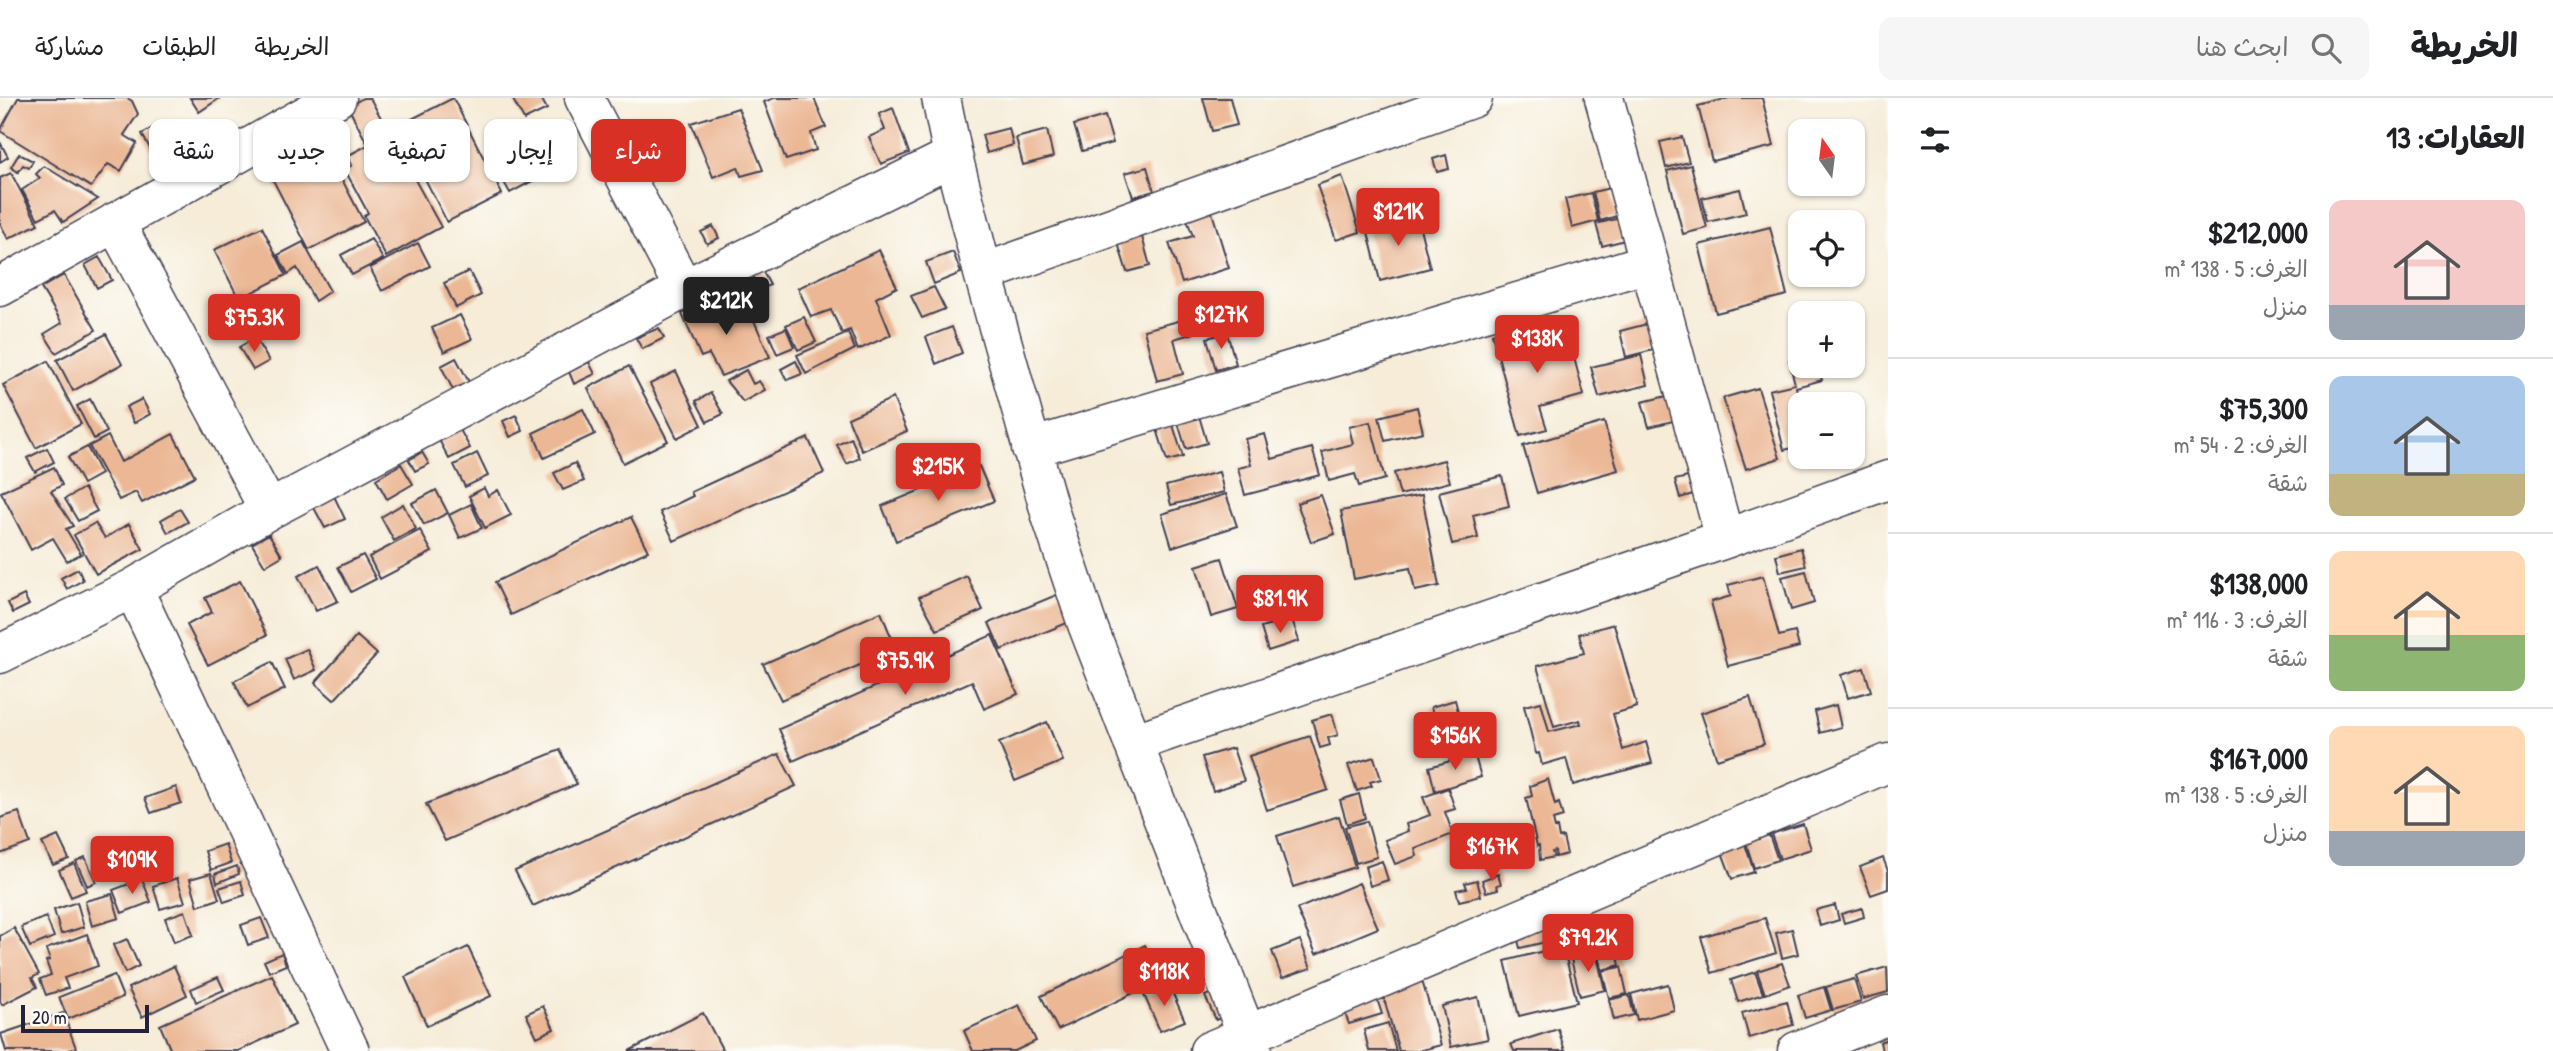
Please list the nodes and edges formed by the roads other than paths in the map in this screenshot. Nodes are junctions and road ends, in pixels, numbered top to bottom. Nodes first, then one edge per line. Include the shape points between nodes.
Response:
1 (337, 98) edge
2 (584, 98) edge
3 (941, 98) edge
4 (1473, 98) edge
5 (1604, 98) edge
6 (953, 156) junction
7 (115, 222) junction
8 (1648, 263) junction
9 (983, 273) junction
10 (0, 287) edge
11 (684, 289) junction
12 (1031, 448) junction
13 (1888, 480) edge
14 (269, 510) junction
15 (1725, 539) junction
16 (134, 589) junction
17 (0, 654) edge
18 (1133, 743) junction
19 (1888, 763) edge
20 (1888, 1015) edge
21 (1250, 1043) edge
22 (350, 1051) edge
23 (1209, 1051) edge
24 (1797, 1051) edge

1 - 7 street
2 - 11 street
3 - 6 street
4 - 9 street
5 - 8 street
6 - 9 street
6 - 11 street
7 - 10 street
7 - 14 street
8 - 12 street
8 - 15 street
9 - 12 street
11 - 14 street
12 - 18 street via 1087,624
13 - 15 street
14 - 16 street
15 - 18 street
16 - 17 street
16 - 22 street
18 - 21 street
19 - 21 street
20 - 24 street
21 - 23 street

